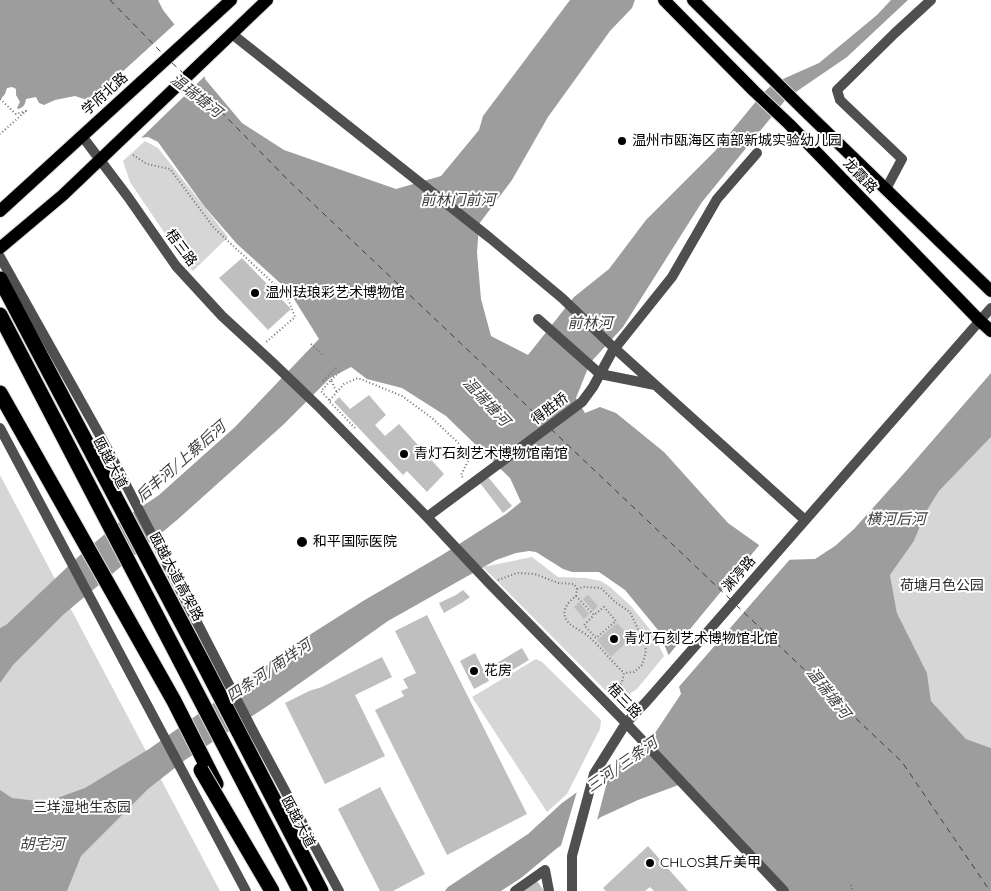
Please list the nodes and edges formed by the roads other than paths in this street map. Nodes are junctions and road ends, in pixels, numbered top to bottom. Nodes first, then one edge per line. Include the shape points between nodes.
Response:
1 (231, 0) edge
2 (267, 0) edge
3 (664, 0) edge
4 (693, 0) edge
5 (931, 0) edge
6 (232, 34) junction
7 (82, 136) junction
8 (756, 154) dead end
9 (100, 160) junction
10 (886, 189) junction
11 (0, 211) edge
12 (0, 248) edge
13 (0, 257) edge
14 (0, 278) edge
15 (0, 290) edge
16 (991, 292) edge
17 (991, 308) edge
18 (0, 315) edge
19 (538, 319) dead end
20 (979, 320) junction
21 (991, 330) edge
22 (613, 347) junction
23 (600, 374) junction
24 (656, 386) junction
25 (0, 393) edge
26 (0, 401) edge
27 (0, 428) edge
28 (427, 517) junction
29 (805, 520) junction
30 (75, 544) junction
31 (103, 597) junction
32 (169, 704) junction
33 (626, 723) junction
34 (246, 891) edge
35 (270, 891) edge
36 (300, 891) edge
37 (316, 891) edge
38 (321, 891) edge
39 (338, 891) edge
40 (515, 891) edge
41 (550, 891) edge
42 (572, 891) edge
43 (784, 891) edge

1 - 7 main road, 学府北路
2 - 6 main road
3 - 20 main road, 龙霞路
4 - 10 main road, 龙霞路
5 - 10 street via 837,90 840,100 902,159
6 - 9 main road
6 - 22 street via 490,238 562,298
7 - 9 street, 梧三路
7 - 11 main road, 学府北路
8 - 22 street, 得胜桥 via 717,199 672,277
9 - 12 main road
9 - 28 street, 梧三路 via 176,266 222,316 320,408
10 - 16 main road, 龙霞路
13 - 39 street via 107,448
14 - 38 highway, 瓯越大道高架路
15 - 37 highway, 瓯越大道
17 - 20 street, 渊渟路
18 - 36 highway
19 - 23 street
20 - 21 main road, 龙霞路
20 - 29 street, 渊渟路
22 - 23 street, 得胜桥
22 - 24 street
23 - 24 street
23 - 28 street, 得胜桥 via 582,402
24 - 29 street
25 - 30 highway
26 - 30 highway via 10,426
27 - 30 street
28 - 33 street, 梧三路
29 - 33 street, 渊渟路
30 - 31 highway
30 - 31 street
31 - 32 highway
31 - 34 street via 160,727
32 - 35 highway, bridge via 201,770
32 - 35 highway via 206,764
33 - 42 street, 渊渟路 via 594,774 572,856
33 - 43 street, 梧三路
40 - 41 street via 545,870

